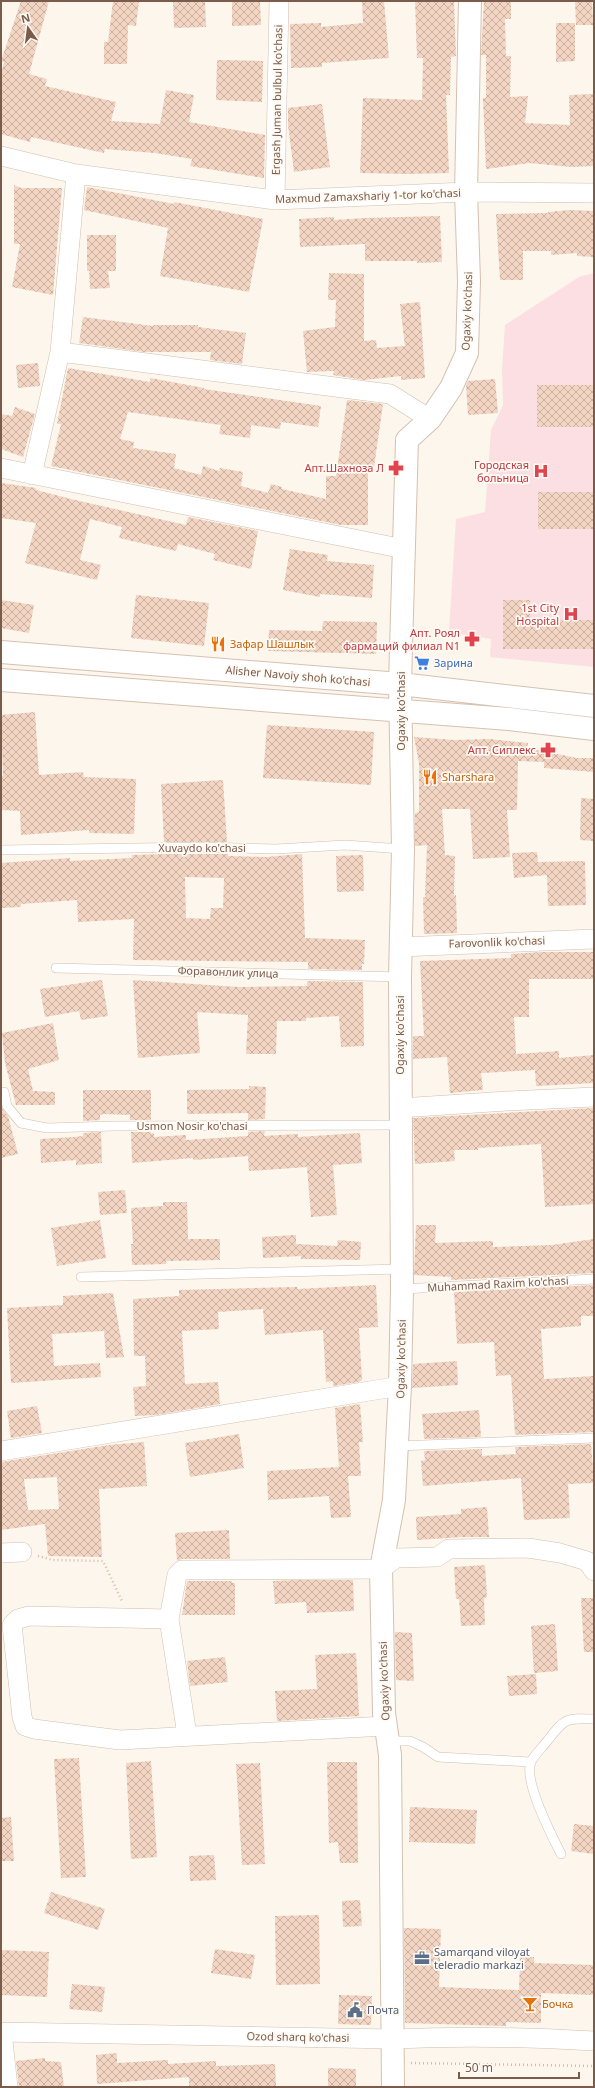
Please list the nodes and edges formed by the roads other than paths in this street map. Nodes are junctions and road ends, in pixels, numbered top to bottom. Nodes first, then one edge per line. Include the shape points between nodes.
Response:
1 (279, 1) edge
2 (470, 1) edge
3 (1, 156) edge
4 (76, 174) junction
5 (466, 192) junction
6 (594, 193) edge
7 (275, 200) junction
8 (60, 352) junction
9 (430, 418) junction
10 (1, 468) edge
11 (32, 475) junction
12 (404, 549) junction
13 (1, 652) edge
14 (1, 680) edge
15 (400, 684) junction
16 (594, 706) edge
17 (400, 712) junction
18 (594, 729) edge
19 (403, 849) junction
20 (1, 850) edge
21 (594, 939) edge
22 (400, 947) junction
23 (56, 968) dead end
24 (400, 977) junction
25 (3, 1093) edge
26 (594, 1097) edge
27 (400, 1117) junction
28 (81, 1277) dead end
29 (401, 1279) junction
30 (594, 1279) edge
31 (400, 1386) junction
32 (594, 1438) edge
33 (398, 1446) junction
34 (1, 1451) edge
35 (22, 1552) road end
36 (1, 1553) edge
37 (381, 1569) junction
38 (594, 1571) edge
39 (169, 1619) junction
40 (594, 1719) edge
41 (387, 1734) junction
42 (187, 1735) junction
43 (531, 1762) junction
44 (561, 1854) dead end
45 (1, 2032) edge
46 (393, 2039) junction
47 (594, 2041) edge
48 (8, 2087) edge
49 (393, 2087) edge

1 - 7 street, Ergash Juman bulbul ko'chasi
2 - 5 street, Ogaxiy ko'chasi
3 - 4 street, Maxmud Zamaxshariy 1-tor ko'chasi
4 - 7 street, Maxmud Zamaxshariy 1-tor ko'chasi
4 - 8 street
5 - 6 street, Maxmud Zamaxshariy 1-tor ko'chasi
5 - 7 street, Maxmud Zamaxshariy 1-tor ko'chasi
5 - 9 street, Ogaxiy ko'chasi via 469,281 467,353 451,388
8 - 9 street via 390,394
8 - 11 street
9 - 12 street, Ogaxiy ko'chasi via 407,440
10 - 11 street
11 - 12 street
12 - 15 street, Ogaxiy ko'chasi
13 - 15 street, Alisher Navoiy shoh ko'chasi
14 - 17 street
15 - 16 street, Alisher Navoiy shoh ko'chasi
15 - 17 street, Ogaxiy ko'chasi
17 - 18 street via 510,719
17 - 19 street, Ogaxiy ko'chasi
19 - 20 lane, Xuvaydo ko'chasi via 345,845 276,849 204,847
19 - 22 street, Ogaxiy ko'chasi
21 - 22 street, Farovonlik ko'chasi
22 - 24 street, Ogaxiy ko'chasi
23 - 24 lane, Форавонлик улица
24 - 27 street, Ogaxiy ko'chasi
25 - 27 lane, Usmon Nosir ko'chasi via 8,1106 21,1123 47,1128
26 - 27 street via 507,1100
27 - 29 street, Ogaxiy ko'chasi
28 - 29 lane, Muhammad Raxim ko'chasi
29 - 30 lane, Muhammad Raxim ko'chasi
29 - 31 street, Ogaxiy ko'chasi
31 - 33 street, Ogaxiy ko'chasi
31 - 34 street
32 - 33 lane
33 - 37 street, Ogaxiy ko'chasi via 394,1500
35 - 36 street
37 - 38 street via 396,1558 437,1557 449,1549 528,1548 560,1553 587,1561
37 - 39 street via 182,1570 177,1575
37 - 41 street, Ogaxiy ko'chasi via 384,1713
39 - 42 street
39 - 42 street via 29,1616 18,1619 12,1625 22,1717 25,1726 34,1729 120,1740
40 - 43 lane via 573,1718 560,1724
41 - 42 street
41 - 43 lane via 410,1741 438,1757
41 - 46 street, Ogaxiy ko'chasi via 390,1755
43 - 44 lane via 531,1782
45 - 46 street, Ozod sharq ko'chasi
45 - 48 street
46 - 47 street, Ozod sharq ko'chasi via 457,2036
46 - 49 street, Ogaxiy ko'chasi

